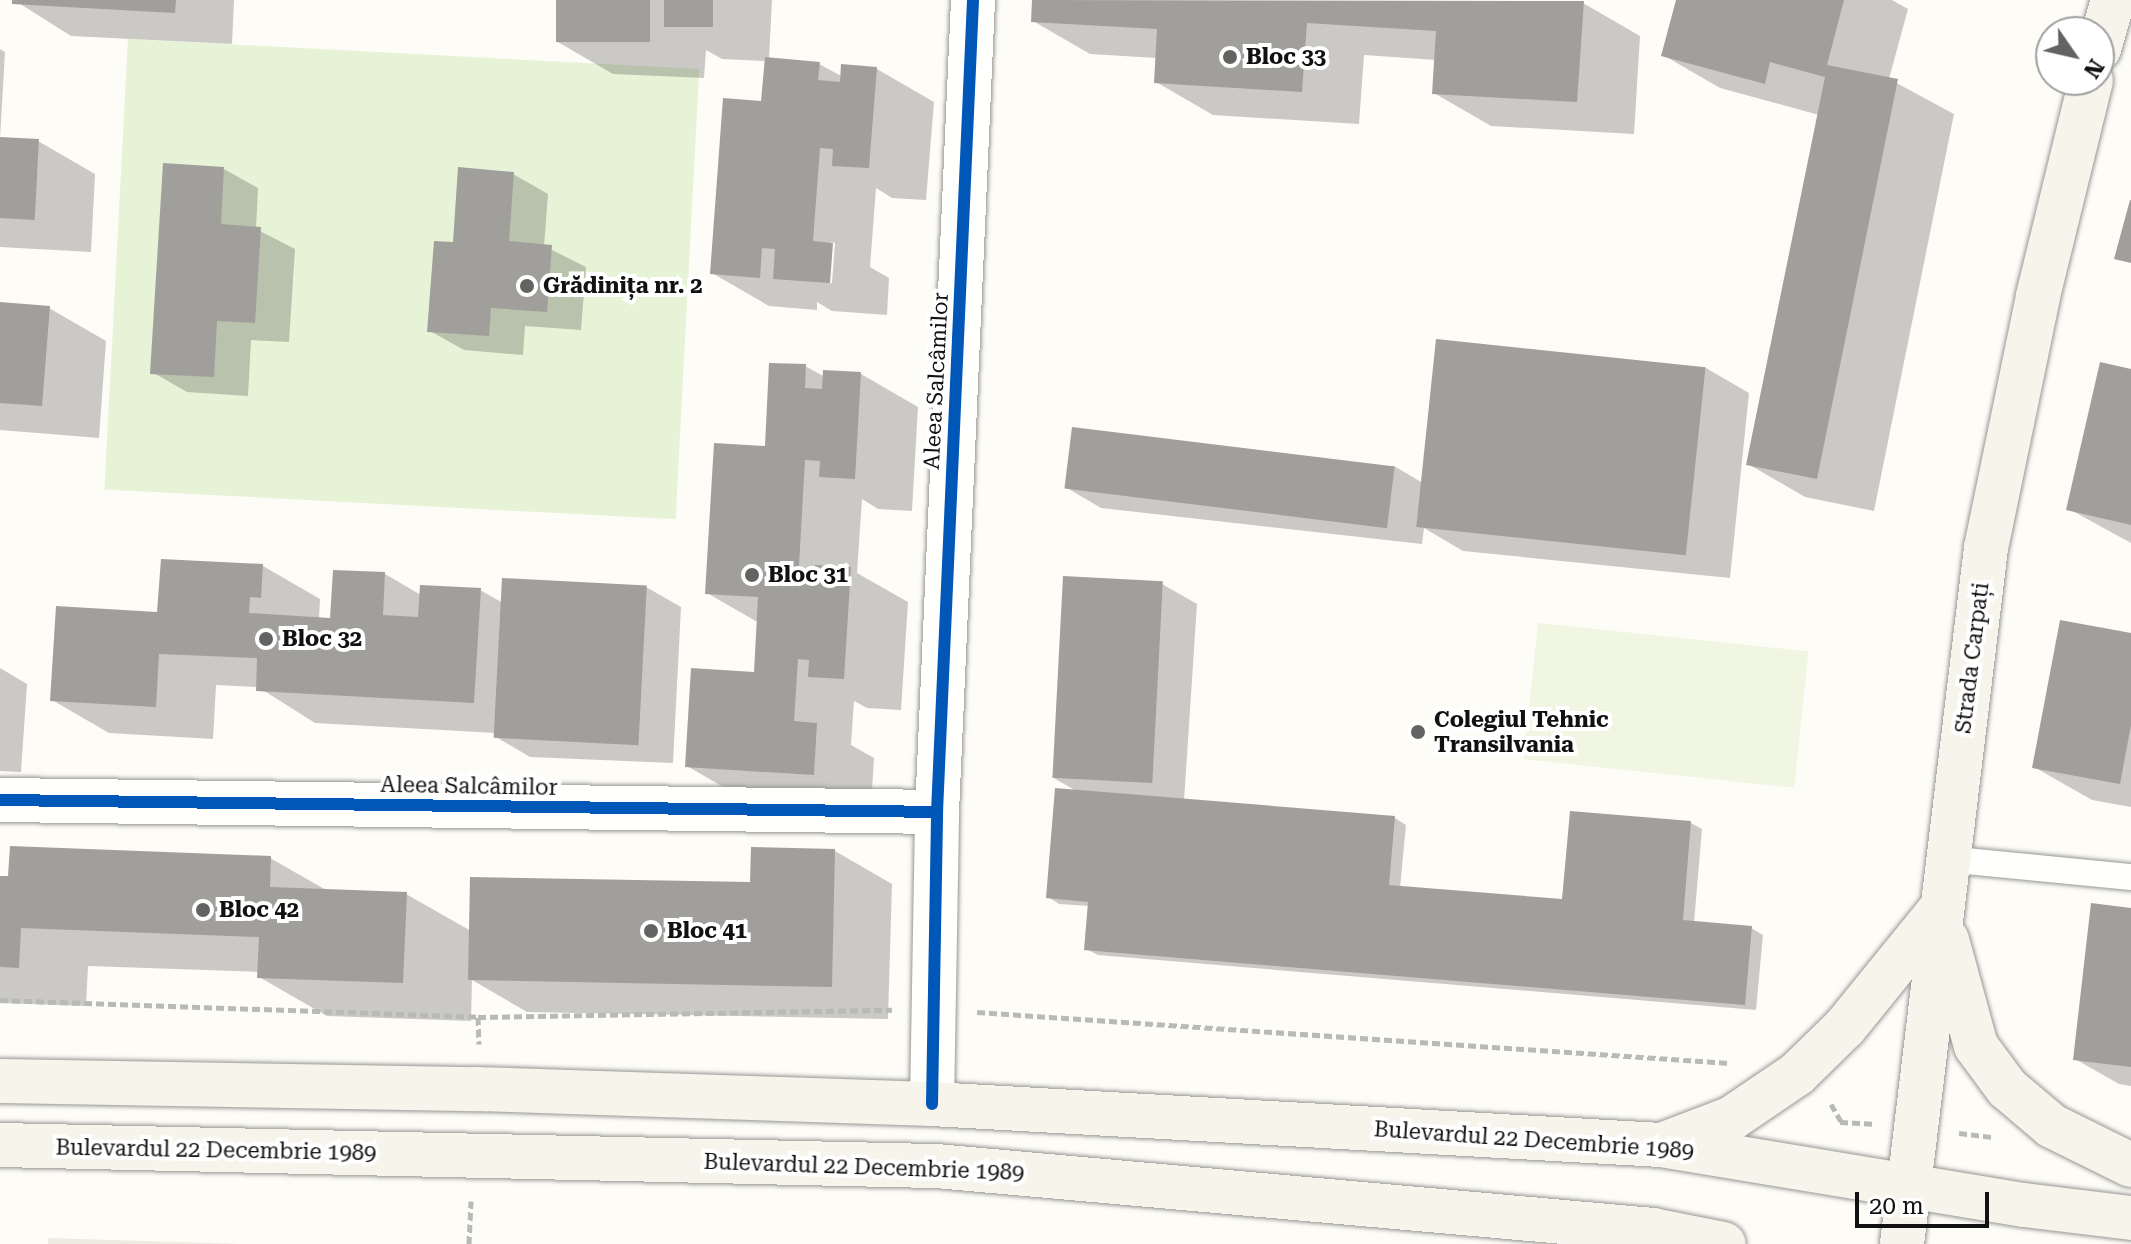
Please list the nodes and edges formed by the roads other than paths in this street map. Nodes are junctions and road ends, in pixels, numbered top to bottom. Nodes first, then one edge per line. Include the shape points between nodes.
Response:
1 (973, 0) edge
2 (2087, 96) edge
3 (0, 800) edge
4 (937, 812) junction
5 (1946, 859) junction
6 (2131, 877) edge
7 (1940, 910) junction
8 (0, 1081) edge
9 (932, 1104) junction
10 (0, 1145) edge
11 (1661, 1145) junction
12 (2131, 1165) edge
13 (1907, 1184) junction
14 (2131, 1218) edge
15 (1662, 1237) edge
16 (1724, 1244) edge
17 (1902, 1244) edge

1 - 4 street, Aleea Salcâmilor
2 - 5 main road, Strada Carpați via 2038,296 1986,548
3 - 4 street, Aleea Salcâmilor
4 - 9 street, Aleea Salcâmilor
5 - 6 lane
5 - 7 main road, Strada Carpați
7 - 11 main road via 1845,1027 1797,1074 1732,1118
7 - 12 main road via 1976,1046 2007,1088 2052,1126
7 - 13 main road, Strada Carpați
8 - 9 main road, Bulevardul 22 Decembrie 1989
9 - 11 main road, Bulevardul 22 Decembrie 1989
10 - 15 main road, Bulevardul 22 Decembrie 1989 via 936,1166
11 - 13 main road, Bulevardul 22 Decembrie 1989
13 - 14 main road, Bulevardul 22 Decembrie 1989
13 - 17 main road, Strada Carpați
15 - 16 main road, Bulevardul 22 Decembrie 1989

